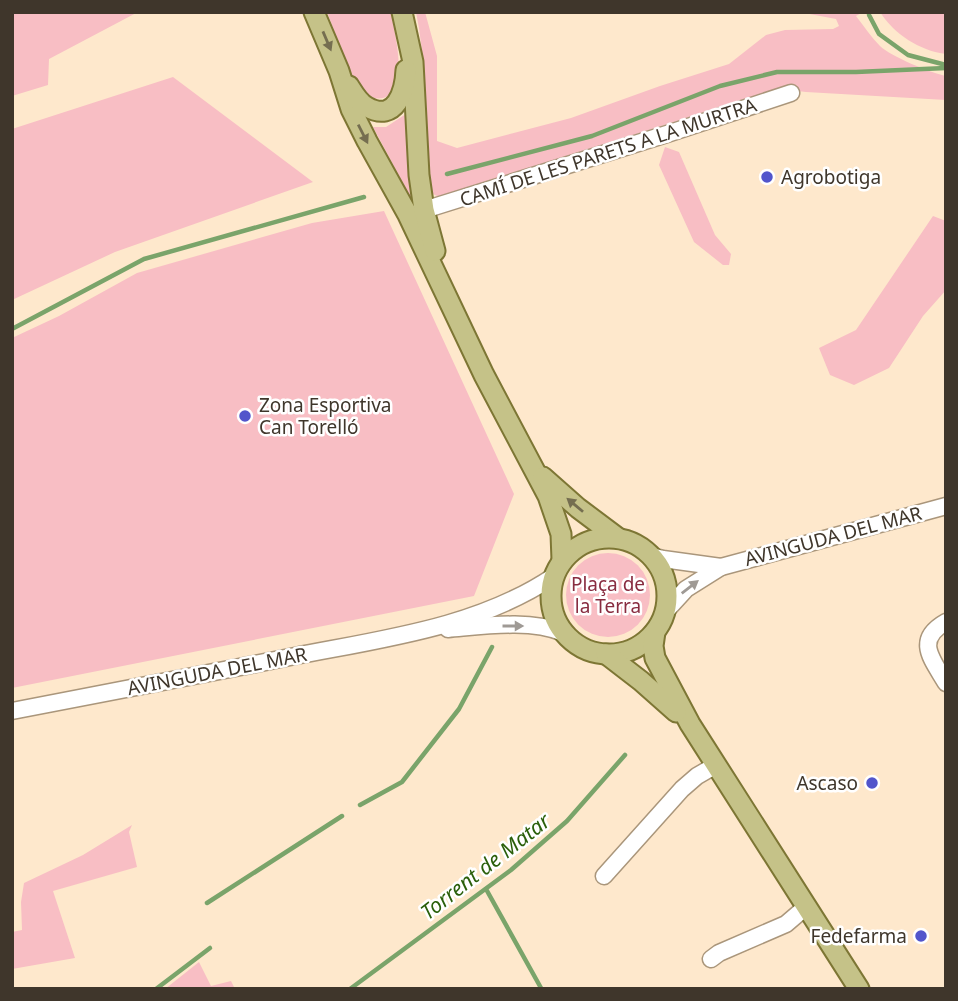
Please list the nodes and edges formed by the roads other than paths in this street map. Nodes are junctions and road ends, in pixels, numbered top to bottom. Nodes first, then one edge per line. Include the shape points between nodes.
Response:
1 (314, 12) edge
2 (402, 12) edge
3 (408, 40) junction
4 (339, 71) junction
5 (791, 93) dead end
6 (424, 210) junction
7 (452, 305) junction
8 (534, 468) junction
9 (946, 506) edge
10 (618, 538) junction
11 (651, 556) junction
12 (721, 567) junction
13 (558, 568) junction
14 (664, 613) junction
15 (946, 622) edge
16 (421, 631) junction
17 (654, 632) junction
18 (564, 633) junction
19 (606, 654) junction
20 (946, 683) edge
21 (12, 711) edge
22 (690, 724) junction
23 (716, 765) junction
24 (604, 876) dead end
25 (807, 906) junction
26 (711, 959) dead end
27 (859, 989) edge

1 -> 4 main road
2 - 3 main road
3 - 4 main road via 403,93 391,108 368,108
3 - 6 main road
4 -> 7 main road via 356,120
5 - 6 street, CAMÍ DE LES PARETS A LA MURTRA
6 - 7 main road
7 - 8 main road
10 -> 8 main road
8 - 13 main road via 561,534
9 - 12 street, AVINGUDA DEL MAR
10 - 11 main road
10 - 13 main road via 590,540 575,548
11 - 12 street, AVINGUDA DEL MAR
11 - 14 main road via 665,583
14 -> 12 street, AVINGUDA DEL MAR via 686,589
13 - 16 street, AVINGUDA DEL MAR via 518,597
13 - 18 main road via 551,606
14 - 17 main road
15 - 20 street via 928,637 928,647
16 -> 18 street, AVINGUDA DEL MAR via 533,626
16 - 21 street, AVINGUDA DEL MAR
17 - 19 main road via 633,649
17 - 22 main road via 655,658
18 - 19 main road via 580,647
19 - 22 main road
22 - 23 main road
23 - 24 street via 682,789
23 - 25 main road
25 - 26 street via 786,924
25 - 27 main road

